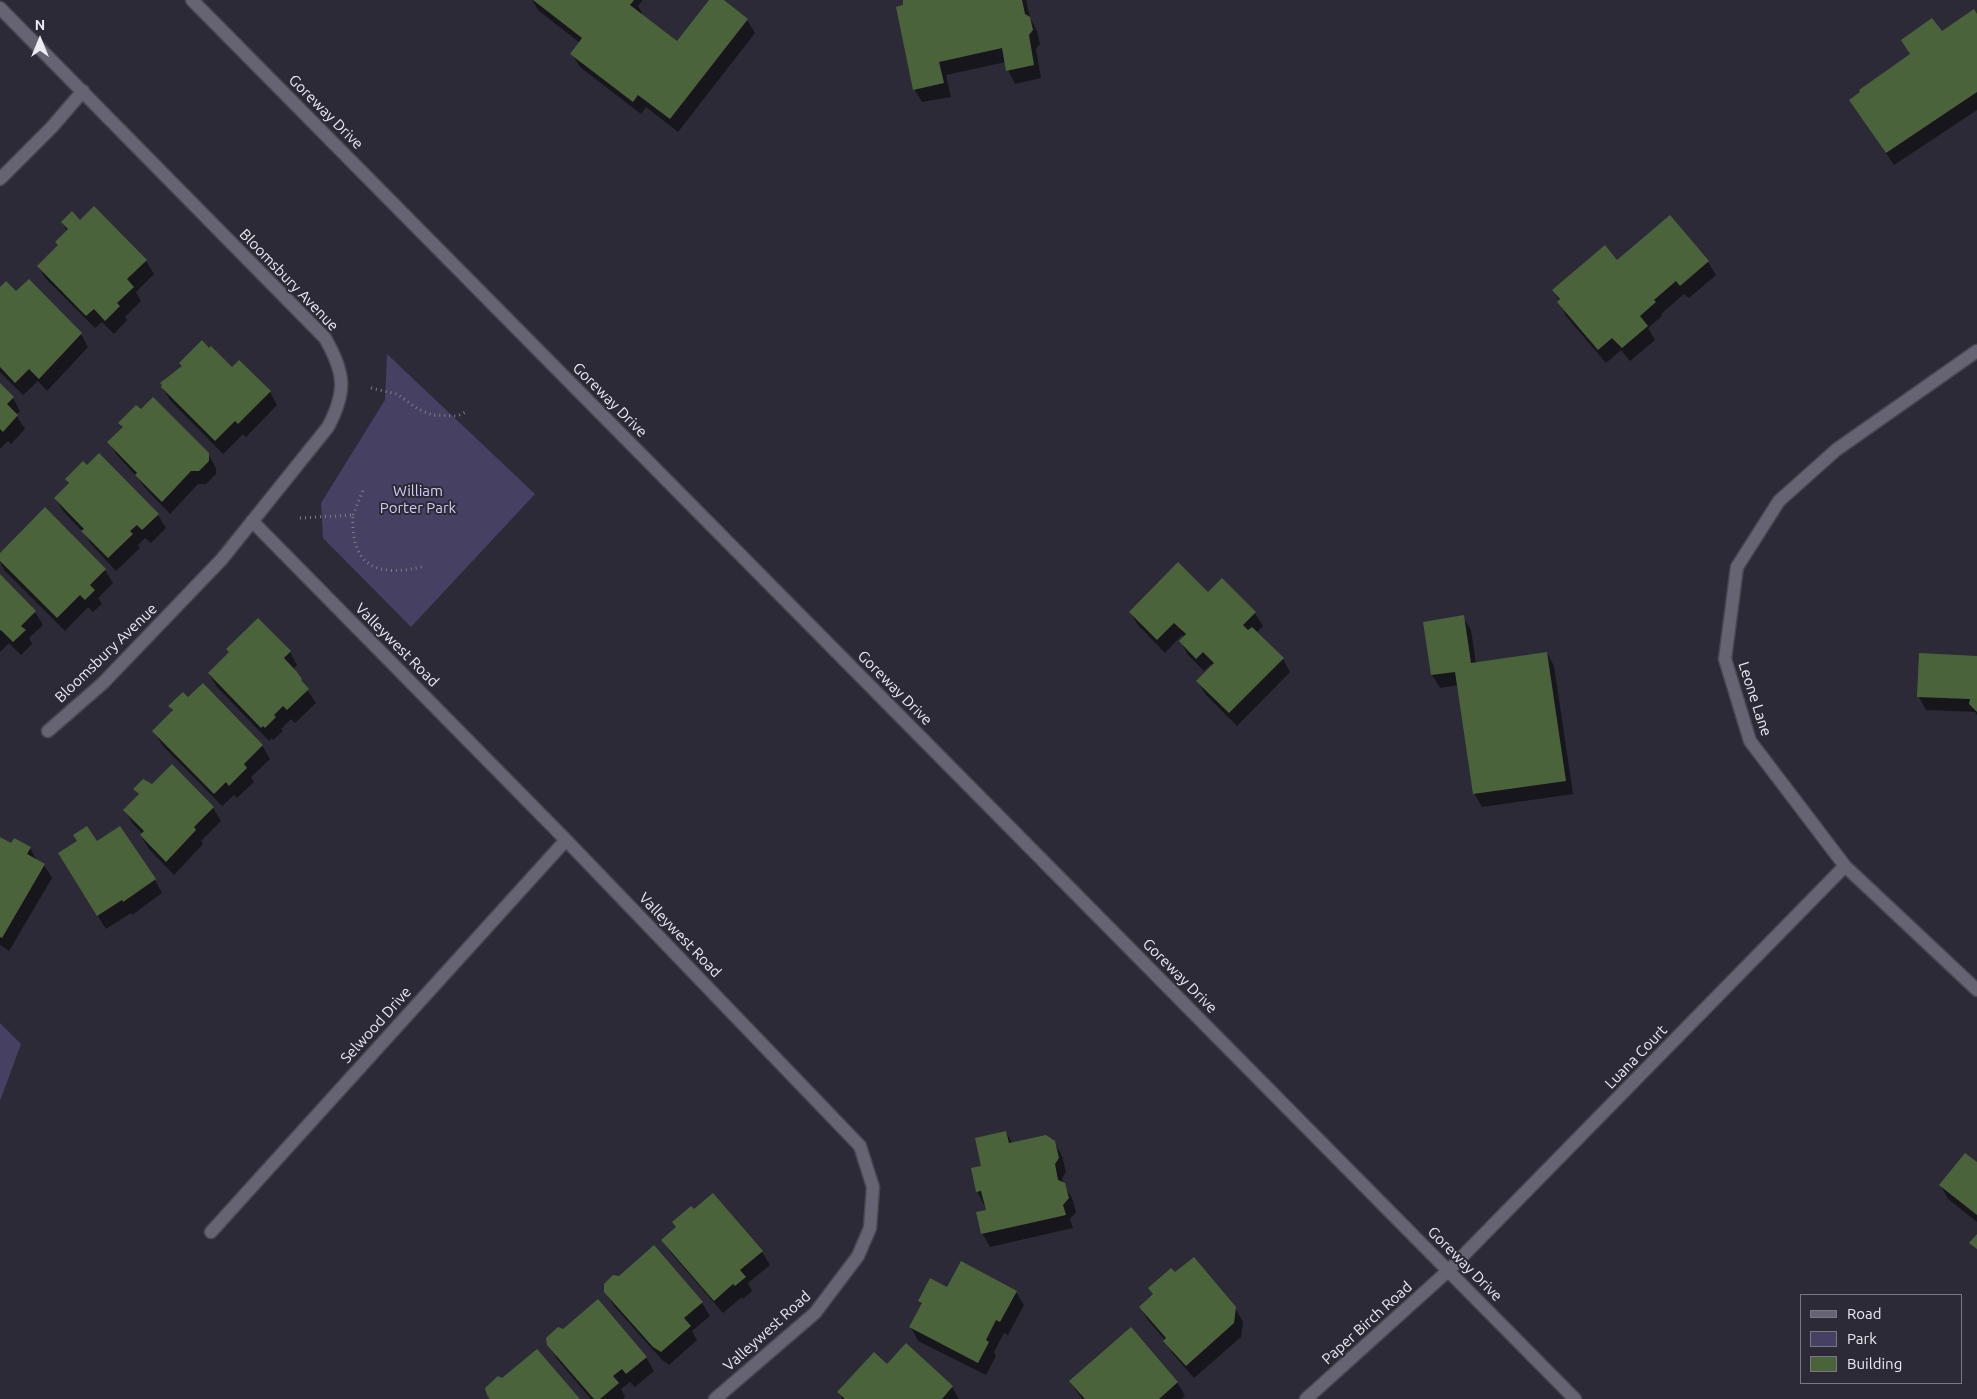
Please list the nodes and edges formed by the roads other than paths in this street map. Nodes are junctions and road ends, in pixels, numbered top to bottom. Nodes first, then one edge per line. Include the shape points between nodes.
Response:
1 (192, 0) edge
2 (0, 8) edge
3 (82, 91) junction
4 (0, 179) edge
5 (1977, 352) edge
6 (252, 521) junction
7 (48, 731) dead end
8 (566, 840) junction
9 (1846, 866) junction
10 (1977, 990) edge
11 (211, 1232) dead end
12 (1449, 1270) junction
13 (715, 1399) edge
14 (1306, 1399) edge
15 (1574, 1399) edge

1 - 12 street, Goreway Drive
2 - 3 street, Bloomsbury Avenue
3 - 4 street via 52,127
3 - 6 street, Bloomsbury Avenue via 325,338 340,368 341,394 328,427
5 - 9 street, Leone Lane via 1836,450 1779,501 1737,567 1725,659 1750,741
6 - 7 street, Bloomsbury Avenue via 222,559 103,682
6 - 8 street, Valleywest Road
8 - 11 street, Selwood Drive
8 - 13 street, Valleywest Road via 860,1146 873,1187 870,1228 858,1256 816,1313
9 - 10 street, Leone Lane
9 - 12 street, Luana Court
12 - 14 street, Paper Birch Road
12 - 15 street, Goreway Drive

